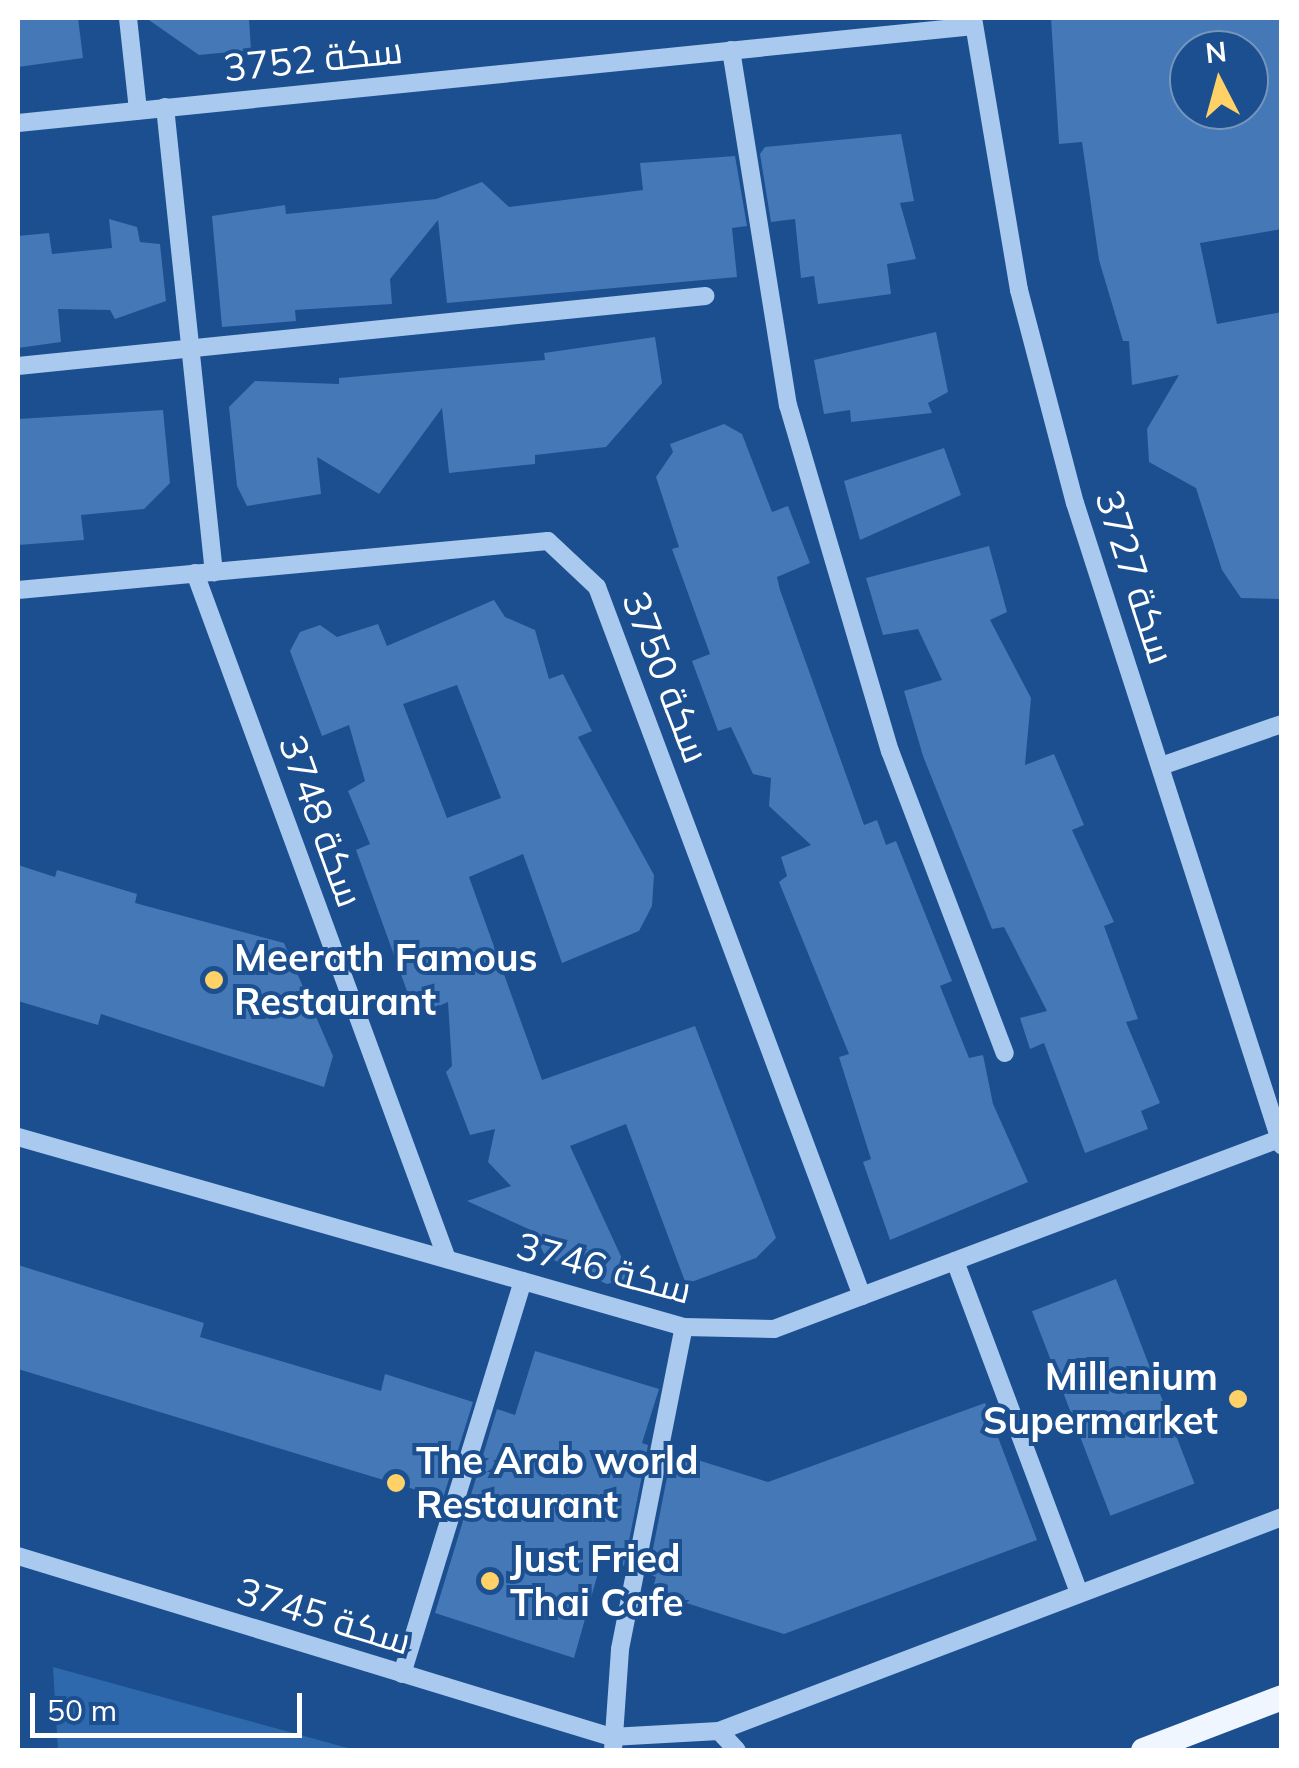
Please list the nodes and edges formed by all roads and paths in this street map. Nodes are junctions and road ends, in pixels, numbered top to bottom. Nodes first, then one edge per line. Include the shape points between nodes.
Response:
1 (128, 18) edge
2 (974, 22) edge
3 (731, 50) junction
4 (165, 107) junction
5 (138, 110) junction
6 (18, 124) edge
7 (705, 296) dead end
8 (191, 348) junction
9 (18, 366) edge
10 (205, 572) junction
11 (18, 590) edge
12 (1282, 724) edge
13 (1164, 766) junction
14 (1005, 1054) dead end
15 (18, 1137) edge
16 (1280, 1143) edge
17 (448, 1259) junction
18 (954, 1261) junction
19 (523, 1281) junction
20 (862, 1296) junction
21 (684, 1326) junction
22 (1282, 1518) edge
23 (18, 1556) edge
24 (1078, 1593) junction
25 (402, 1674) junction
26 (1282, 1697) edge
27 (719, 1731) junction
28 (612, 1744) edge
29 (737, 1750) edge
30 (1143, 1750) edge

1 - 5 street
2 - 3 street, سكة 3752
2 - 13 street, سكة 3727 via 1019,290 1075,503
3 - 4 street, سكة 3752
3 - 14 street via 788,406 890,751
4 - 5 street, سكة 3752
4 - 8 street, سكة 3748
5 - 6 street, سكة 3752
7 - 8 street
8 - 9 street
8 - 10 street, سكة 3748
10 - 11 street, سكة 3750
10 - 17 street, سكة 3748
10 - 20 street, سكة 3750 via 548,541 597,587
12 - 13 street
13 - 16 street, سكة 3727
15 - 17 street, سكة 3746
16 - 18 street, سكة 3746
17 - 19 street, سكة 3746
18 - 20 street, سكة 3746
18 - 24 street
19 - 21 street, سكة 3746
19 - 25 street
20 - 21 street, سكة 3746 via 774,1328
21 - 28 street via 620,1649
22 - 24 street
23 - 25 street, سكة 3745
24 - 27 street
25 - 28 street, سكة 3745
26 - 30 main road
27 - 28 street
27 - 29 street

